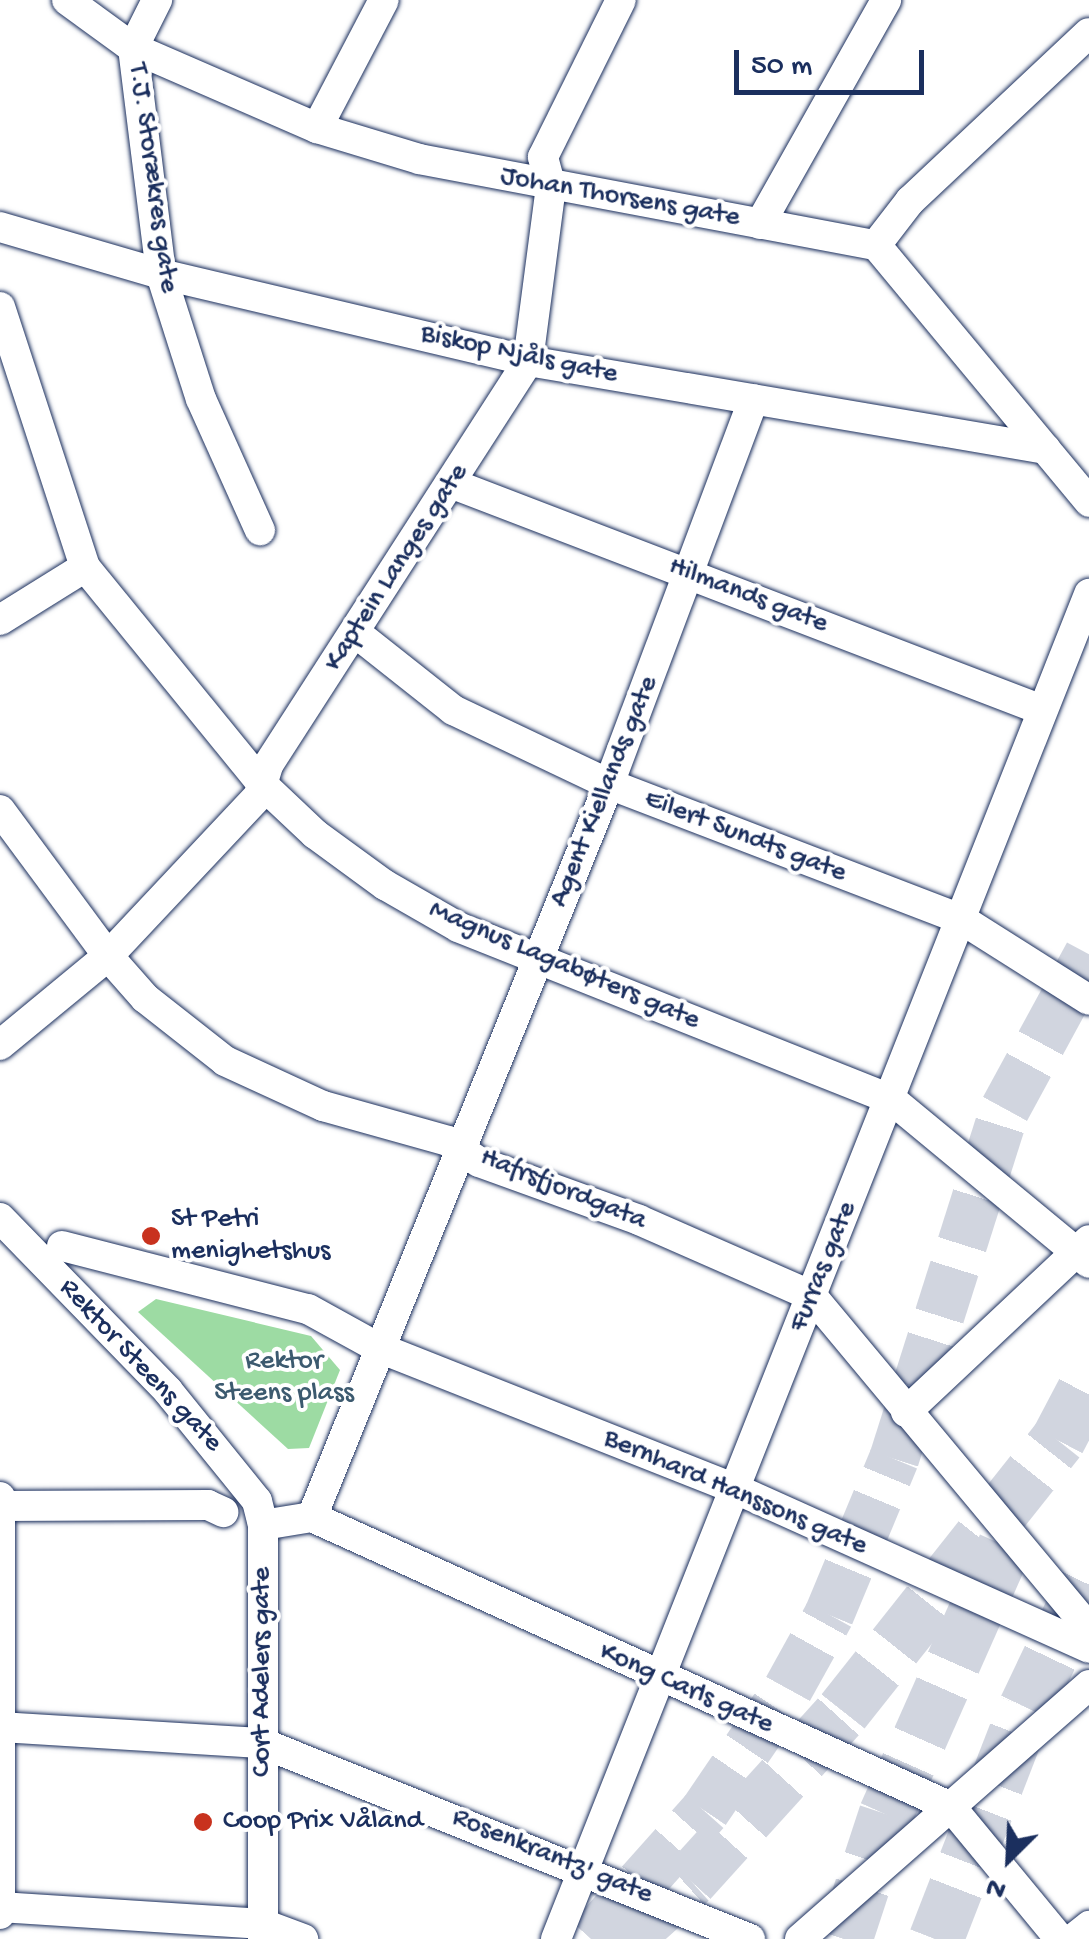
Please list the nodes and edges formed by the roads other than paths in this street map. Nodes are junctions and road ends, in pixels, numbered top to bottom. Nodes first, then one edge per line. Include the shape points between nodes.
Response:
1 (67, 0) edge
2 (157, 0) edge
3 (384, 0) edge
4 (622, 0) edge
5 (886, 0) edge
6 (1089, 33) edge
7 (133, 48) junction
8 (317, 128) junction
9 (551, 187) junction
10 (760, 224) junction
11 (0, 227) edge
12 (876, 246) junction
13 (161, 274) junction
14 (0, 307) edge
15 (528, 361) junction
16 (754, 399) junction
17 (1046, 449) junction
18 (453, 484) junction
19 (1089, 502) edge
20 (260, 530) dead end
21 (85, 566) junction
22 (691, 574) junction
23 (1089, 594) edge
24 (0, 620) edge
25 (356, 634) junction
26 (1042, 710) junction
27 (262, 784) junction
28 (609, 784) junction
29 (0, 810) edge
30 (961, 920) junction
31 (108, 956) junction
32 (537, 961) junction
33 (1089, 1000) edge
34 (0, 1044) edge
35 (891, 1099) junction
36 (461, 1147) junction
37 (0, 1218) edge
38 (62, 1246) dead end
39 (1085, 1251) edge
40 (812, 1296) junction
41 (376, 1347) junction
42 (906, 1412) junction
43 (738, 1490) junction
44 (1, 1503) edge
45 (223, 1512) dead end
46 (312, 1517) junction
47 (263, 1525) junction
48 (1089, 1628) edge
49 (1089, 1648) edge
50 (661, 1679) junction
51 (1089, 1685) edge
52 (0, 1727) edge
53 (262, 1742) junction
54 (951, 1807) junction
55 (585, 1870) junction
56 (0, 1909) edge
57 (1089, 1926) edge
58 (263, 1931) edge
59 (303, 1939) edge
60 (556, 1939) edge
61 (750, 1939) edge
62 (800, 1939) edge
63 (1060, 1939) edge
64 (1074, 1939) edge

1 - 7 street, Johan Thorsens gate
2 - 7 street
3 - 8 street
4 - 9 street, Kaptein Langes gate via 543,157
5 - 10 street
6 - 12 street via 910,201
7 - 8 street, Johan Thorsens gate
7 - 13 street, T.J. Storækres gate
8 - 9 street, Johan Thorsens gate via 419,159
9 - 10 street, Johan Thorsens gate
9 - 15 street, Kaptein Langes gate
10 - 12 street, Johan Thorsens gate
11 - 13 street, Biskop Njåls gate
12 - 17 street
13 - 15 street, Biskop Njåls gate
13 - 20 street, T.J. Storækres gate via 201,398
14 - 21 street, Magnus Lagabøters gate
15 - 16 street, Biskop Njåls gate
15 - 18 street, Kaptein Langes gate
16 - 17 street, Biskop Njåls gate
16 - 22 street, Agent Kiellands gate
17 - 19 street
18 - 22 street, Hilmands gate
18 - 25 street, Kaptein Langes gate
21 - 24 street
21 - 27 street, Magnus Lagabøters gate
22 - 26 street, Hilmands gate
22 - 28 street, Agent Kiellands gate
23 - 26 street, Furras gate
25 - 27 street, Kaptein Langes gate via 268,765
25 - 28 street, Eilert Sundts gate via 453,710
26 - 30 street, Furras gate
27 - 31 street, Kaptein Langes gate
27 - 32 street, Magnus Lagabøters gate via 385,886
28 - 30 street, Eilert Sundts gate
28 - 32 street, Agent Kiellands gate
29 - 31 street, Hafrsfjordgata
30 - 33 street, Eilert Sundts gate
30 - 35 street, Furras gate
31 - 34 street, Kaptein Langes gate
31 - 36 street, Hafrsfjordgata via 186,1032 274,1088
32 - 35 street, Magnus Lagabøters gate
32 - 36 street, Agent Kiellands gate
35 - 39 street, Magnus Lagabøters gate
35 - 40 street, Furras gate
36 - 40 street, Hafrsfjordgata via 479,1162 639,1220
36 - 41 street, Agent Kiellands gate
37 - 47 street, Rektor Steens gate via 168,1391 249,1486
38 - 41 street via 308,1309
39 - 42 street
40 - 42 street, Hafrsfjordgata
40 - 43 street, Furras gate
41 - 43 street, Bernhard Hanssons gate
41 - 46 street, Agent Kiellands gate
42 - 48 street, Hafrsfjordgata
43 - 49 street, Bernhard Hanssons gate
43 - 50 street, Furras gate
44 - 45 street via 208,1504
44 - 52 street
46 - 47 street
46 - 50 street, Kong Carls gate
47 - 53 street, Cort Adelers gate
50 - 54 street, Kong Carls gate
50 - 55 street, Furras gate
51 - 54 street
52 - 53 street, Rosenkrantz' gate
52 - 56 street
53 - 55 street, Rosenkrantz' gate
53 - 58 street, Cort Adelers gate
54 - 62 street
54 - 63 street, Kong Carls gate
55 - 60 street, Furras gate
55 - 61 street, Rosenkrantz' gate
56 - 58 street
57 - 64 street
58 - 59 street

